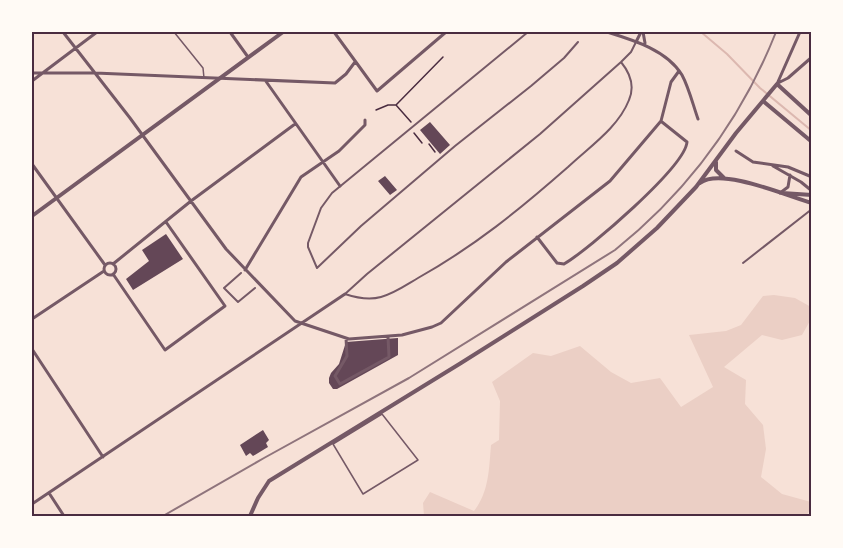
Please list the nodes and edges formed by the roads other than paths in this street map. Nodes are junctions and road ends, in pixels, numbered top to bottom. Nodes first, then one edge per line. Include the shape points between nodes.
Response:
1 (63, 32) edge
2 (97, 32) edge
3 (174, 32) edge
4 (230, 32) edge
5 (283, 32) edge
6 (334, 32) edge
7 (446, 32) edge
8 (528, 32) edge
9 (607, 32) edge
10 (642, 32) edge
11 (800, 32) edge
12 (578, 42) dead end
13 (636, 42) junction
14 (645, 43) junction
15 (75, 47) junction
16 (248, 57) junction
17 (812, 57) edge
18 (356, 62) junction
19 (621, 62) junction
20 (679, 72) junction
21 (32, 73) edge
22 (94, 73) junction
23 (42, 74) junction
24 (204, 78) junction
25 (217, 79) junction
26 (265, 80) junction
27 (32, 81) edge
28 (777, 84) junction
29 (765, 99) junction
30 (812, 116) edge
31 (698, 119) dead end
32 (365, 120) dead end
33 (661, 121) junction
34 (295, 124) junction
35 (141, 134) junction
36 (812, 142) edge
37 (736, 151) dead end
38 (717, 159) junction
39 (324, 162) junction
40 (32, 164) edge
41 (771, 165) junction
42 (790, 175) junction
43 (812, 177) edge
44 (724, 178) junction
45 (340, 186) junction
46 (696, 187) junction
47 (780, 193) junction
48 (812, 193) edge
49 (56, 199) junction
50 (191, 201) junction
51 (812, 203) edge
52 (812, 209) edge
53 (32, 216) edge
54 (166, 222) junction
55 (537, 237) junction
56 (743, 263) dead end
57 (113, 264) junction
58 (105, 265) junction
59 (245, 270) junction
60 (104, 271) junction
61 (113, 273) junction
62 (241, 273) dead end
63 (255, 288) dead end
64 (345, 294) junction
65 (32, 319) edge
66 (301, 324) junction
67 (388, 337) junction
68 (346, 338) junction
69 (32, 349) edge
70 (382, 414) joint
71 (103, 457) junction
72 (49, 493) junction
73 (32, 504) edge
74 (64, 516) edge
75 (250, 516) edge

1 - 15 street
2 - 15 street
3 - 24 lane via 202,68
4 - 16 street
5 - 16 street
6 - 18 street
7 - 18 street via 377,91
8 - 45 street
9 - 13 street
10 - 13 street
10 - 14 street
11 - 28 street
12 - 45 street via 317,268 308,243 321,208
13 - 14 street
13 - 19 street
14 - 20 street
15 - 22 street
15 - 23 street
16 - 25 street
17 - 28 street
18 - 26 street via 335,83
19 - 64 street
19 - 64 street via 629,72 632,87 616,122 525,205 454,257 396,292 370,298
20 - 31 street
20 - 33 street via 671,82
21 - 23 street
22 - 23 street
22 - 24 street
22 - 35 street
23 - 27 street
24 - 25 street
25 - 26 street
25 - 35 street
26 - 34 street
28 - 29 street
28 - 30 street
29 - 36 street
29 - 38 street
32 - 39 street via 365,125
33 - 55 street via 610,181
33 - 55 street via 687,146 646,196 564,264 558,263
34 - 39 street
34 - 50 street
35 - 49 street
35 - 50 street
37 - 41 street via 753,162
38 - 44 street via 716,170
38 - 46 street
39 - 45 street
39 - 59 street via 301,177
40 - 49 street
41 - 42 street
41 - 43 street
42 - 47 street via 788,187
42 - 48 street
44 - 46 street via 704,180
44 - 47 street
46 - 75 street via 638,246 584,286 269,482
47 - 48 street
47 - 51 street
49 - 53 street
49 - 58 street
50 - 54 street
50 - 59 street
52 - 56 street
54 - 57 street
54 - 61 street via 225,306 165,350
55 - 67 street via 441,323
57 - 58 street
57 - 61 street
58 - 60 street
59 - 66 street
60 - 61 street
60 - 65 street
62 - 63 street via 224,288 237,302
64 - 66 street
66 - 68 street
66 - 71 street
67 - 68 street
67 - 68 street via 389,357 340,384 335,376 347,356
69 - 71 street
70 - 70 lane via 333,444 363,494 418,460
71 - 72 street
72 - 73 street
72 - 74 street

